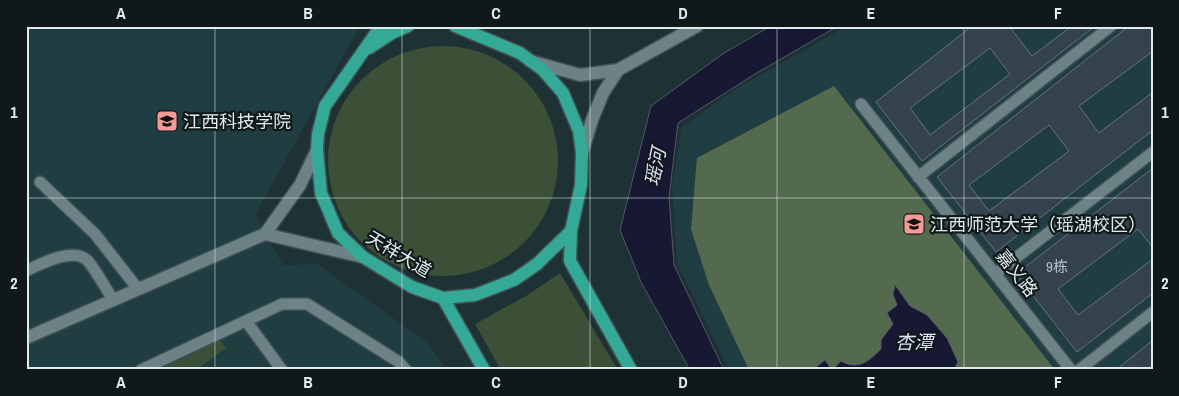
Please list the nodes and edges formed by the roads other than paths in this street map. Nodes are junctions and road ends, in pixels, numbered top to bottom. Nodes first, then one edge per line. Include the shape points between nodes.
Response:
1 (381, 26) edge
2 (408, 26) edge
3 (445, 26) edge
4 (697, 26) edge
5 (1111, 26) edge
6 (457, 28) edge
7 (363, 51) junction
8 (530, 60) junction
9 (618, 70) junction
10 (861, 104) dead end
11 (317, 150) junction
12 (1153, 152) edge
13 (582, 153) junction
14 (918, 177) junction
15 (40, 182) dead end
16 (571, 231) junction
17 (265, 234) junction
18 (363, 257) junction
19 (26, 271) edge
20 (995, 274) junction
21 (138, 289) junction
22 (443, 298) junction
23 (113, 300) junction
24 (1153, 312) edge
25 (246, 320) junction
26 (26, 338) edge
27 (141, 370) edge
28 (282, 370) edge
29 (406, 370) edge
30 (484, 370) edge
31 (631, 370) edge
32 (1071, 370) edge
33 (1079, 370) edge

1 - 7 main road, 天祥大道
2 - 7 main road
3 - 6 main road
4 - 9 street
5 - 14 street
6 - 8 main road
7 - 11 main road, 天祥大道 via 325,106
8 - 9 street via 580,75
8 - 13 main road via 563,93 579,131
9 - 13 street via 603,93
10 - 14 street, 嘉义路
11 - 17 street via 300,185
11 - 18 main road, 天祥大道 via 321,193 338,233
12 - 20 street
13 - 16 main road via 581,185
14 - 20 street, 嘉义路
15 - 21 street via 96,234
16 - 22 main road via 537,264 514,280 475,295
16 - 31 main road via 570,261
17 - 18 street
17 - 21 street
18 - 22 main road, 天祥大道 via 412,286
19 - 23 street via 52,258 81,257 86,259
20 - 32 street, 嘉义路
21 - 23 street
22 - 30 main road, 天祥大道
23 - 26 street
24 - 33 street
25 - 27 street
25 - 28 street
25 - 29 street via 282,304 307,304 400,362

